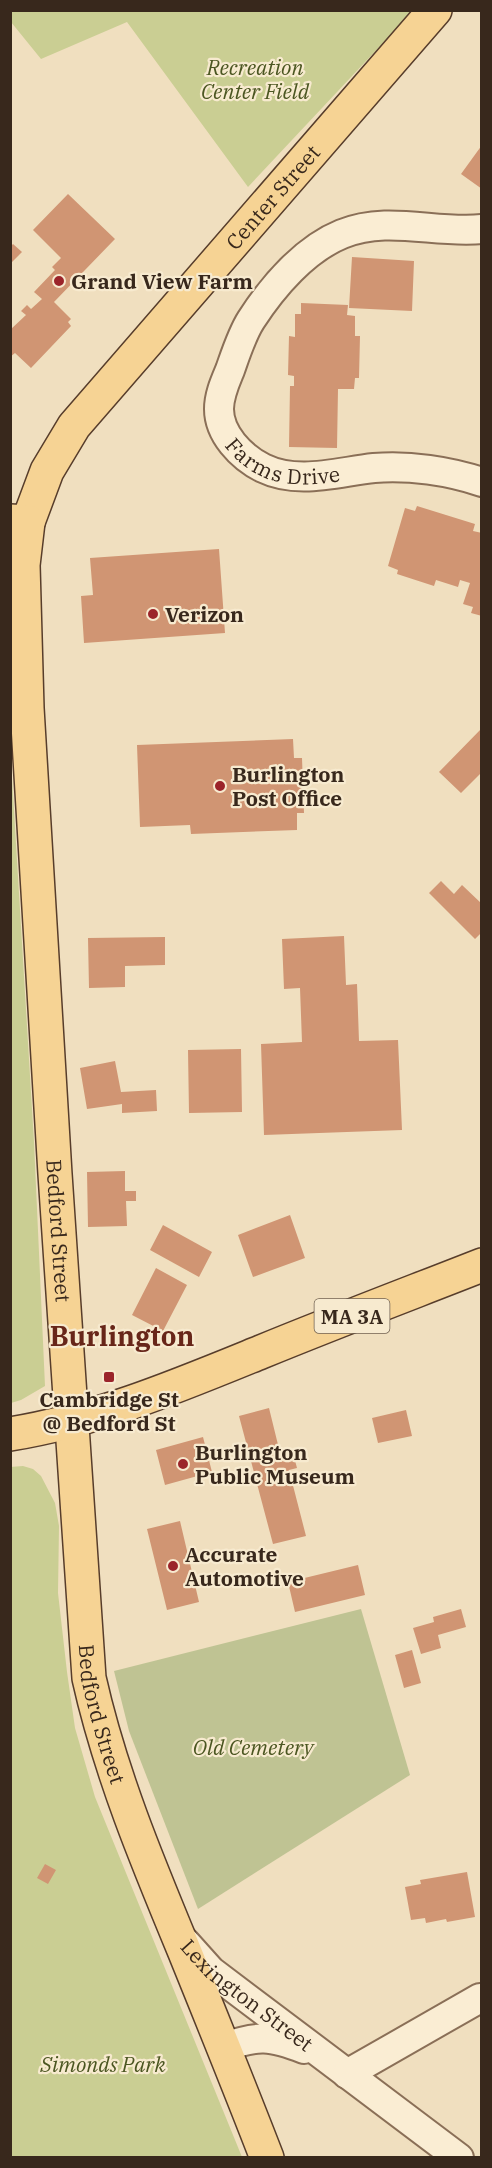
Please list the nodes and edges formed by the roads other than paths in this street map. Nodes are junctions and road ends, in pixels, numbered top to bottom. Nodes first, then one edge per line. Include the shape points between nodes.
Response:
1 (435, 10) edge
2 (482, 229) edge
3 (482, 483) edge
4 (20, 521) edge
5 (482, 1265) edge
6 (72, 1421) junction
7 (10, 1434) edge
8 (177, 1933) junction
9 (480, 1998) edge
10 (224, 2047) junction
11 (322, 2056) junction
12 (347, 2074) junction
13 (267, 2157) edge
14 (459, 2157) edge

1 - 4 main road, Center Street via 74,426
2 - 3 street, Farms Drive via 375,226 354,230 320,245 280,282 250,321 219,408 222,424 234,445 252,462 276,473 314,476 402,468
4 - 6 main road, Bedford Street
5 - 6 main road, MA 3A via 202,1376
6 - 7 main road, MA 3A
6 - 8 main road, Bedford Street via 89,1678 116,1775
8 - 10 main road, Bedford Street
8 - 11 street, Lexington Street via 211,1971
9 - 12 street
10 - 11 street, Lexington Street via 266,2037
10 - 13 main road, Bedford Street
11 - 12 street, Lexington Street
12 - 14 street, Lexington Street

